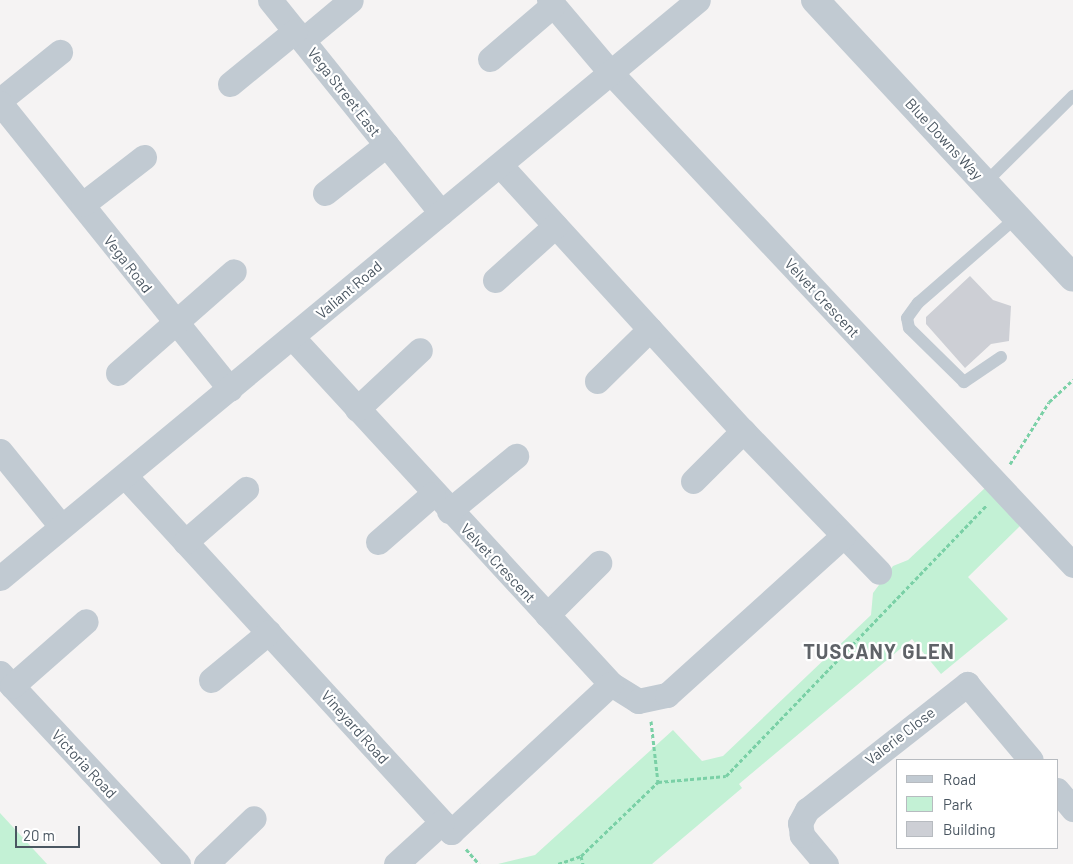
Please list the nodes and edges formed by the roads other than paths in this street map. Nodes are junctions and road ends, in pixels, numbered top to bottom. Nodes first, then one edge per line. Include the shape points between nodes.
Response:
1 (270, 0) edge
2 (351, 0) edge
3 (698, 0) edge
4 (815, 0) edge
5 (551, 3) edge
6 (299, 35) junction
7 (60, 52) dead end
8 (490, 59) dead end
9 (611, 72) junction
10 (230, 84) dead end
11 (1073, 96) edge
12 (4, 114) edge
13 (386, 145) junction
14 (144, 157) dead end
15 (500, 165) junction
16 (985, 183) junction
17 (325, 193) dead end
18 (83, 204) junction
19 (441, 213) junction
20 (1017, 217) junction
21 (555, 226) junction
22 (234, 270) dead end
23 (1073, 278) edge
24 (495, 280) dead end
25 (174, 323) junction
26 (650, 330) junction
27 (292, 337) junction
28 (420, 350) dead end
29 (1001, 357) dead end
30 (118, 372) dead end
31 (597, 381) dead end
32 (230, 389) junction
33 (357, 410) junction
34 (743, 431) junction
35 (0, 451) edge
36 (516, 456) dead end
37 (125, 476) junction
38 (693, 480) dead end
39 (246, 489) dead end
40 (441, 502) junction
41 (61, 526) junction
42 (843, 536) junction
43 (186, 542) junction
44 (378, 542) dead end
45 (599, 563) dead end
46 (1073, 565) edge
47 (879, 572) dead end
48 (0, 578) edge
49 (547, 615) junction
50 (86, 621) dead end
51 (269, 632) junction
52 (6, 679) edge
53 (211, 680) dead end
54 (611, 684) junction
55 (1030, 759) edge
56 (1058, 791) edge
57 (1073, 809) edge
58 (254, 818) dead end
59 (442, 822) junction
60 (178, 864) edge
61 (206, 864) edge
62 (396, 864) edge
63 (826, 864) edge

1 - 6 street, Vega Street East
2 - 6 street, Vega Street East
3 - 9 street, Valiant Road
4 - 16 street, Blue Downs Way
5 - 8 street
5 - 9 street, Velvet Crescent
6 - 10 street, Vega Street East
6 - 13 street, Vega Street East
7 - 12 street, Vega Road
9 - 15 street, Valiant Road
9 - 46 street, Velvet Crescent via 1031,526
11 - 16 lane
12 - 18 street, Vega Road
13 - 17 street, Vega Street East
13 - 19 street, Vega Street East
14 - 18 street
15 - 19 street, Valiant Road
15 - 21 street
16 - 20 street, Blue Downs Way
18 - 25 street, Vega Road
19 - 27 street, Valiant Road
20 - 23 street, Blue Downs Way
20 - 29 lane via 918,303 907,318 909,328 964,382
21 - 24 street
21 - 26 street
22 - 25 street
25 - 30 street
25 - 32 street, Vega Road
26 - 31 street
26 - 34 street
27 - 32 street, Valiant Road
27 - 33 street, Velvet Crescent
28 - 33 street
32 - 37 street, Valiant Road
33 - 40 street, Velvet Crescent
34 - 38 street
34 - 42 street
35 - 41 street
36 - 40 street, Velvet Crescent
37 - 41 street, Valiant Road
37 - 43 street, Vineyard Road
39 - 43 street
40 - 44 street, Velvet Crescent
40 - 49 street, Velvet Crescent
41 - 48 street, Valiant Road
42 - 47 street
42 - 54 street, Velvet Crescent via 667,694 648,701 633,699
43 - 51 street, Vineyard Road
45 - 49 street, Velvet Crescent
49 - 54 street, Velvet Crescent
50 - 52 street, Victoria Road
51 - 53 street
51 - 59 street, Vineyard Road
52 - 60 street, Victoria Road
54 - 59 street via 451,832
55 - 63 street, Valerie Close via 967,684 807,810 800,823 802,835
56 - 57 street
58 - 61 street
59 - 62 street

